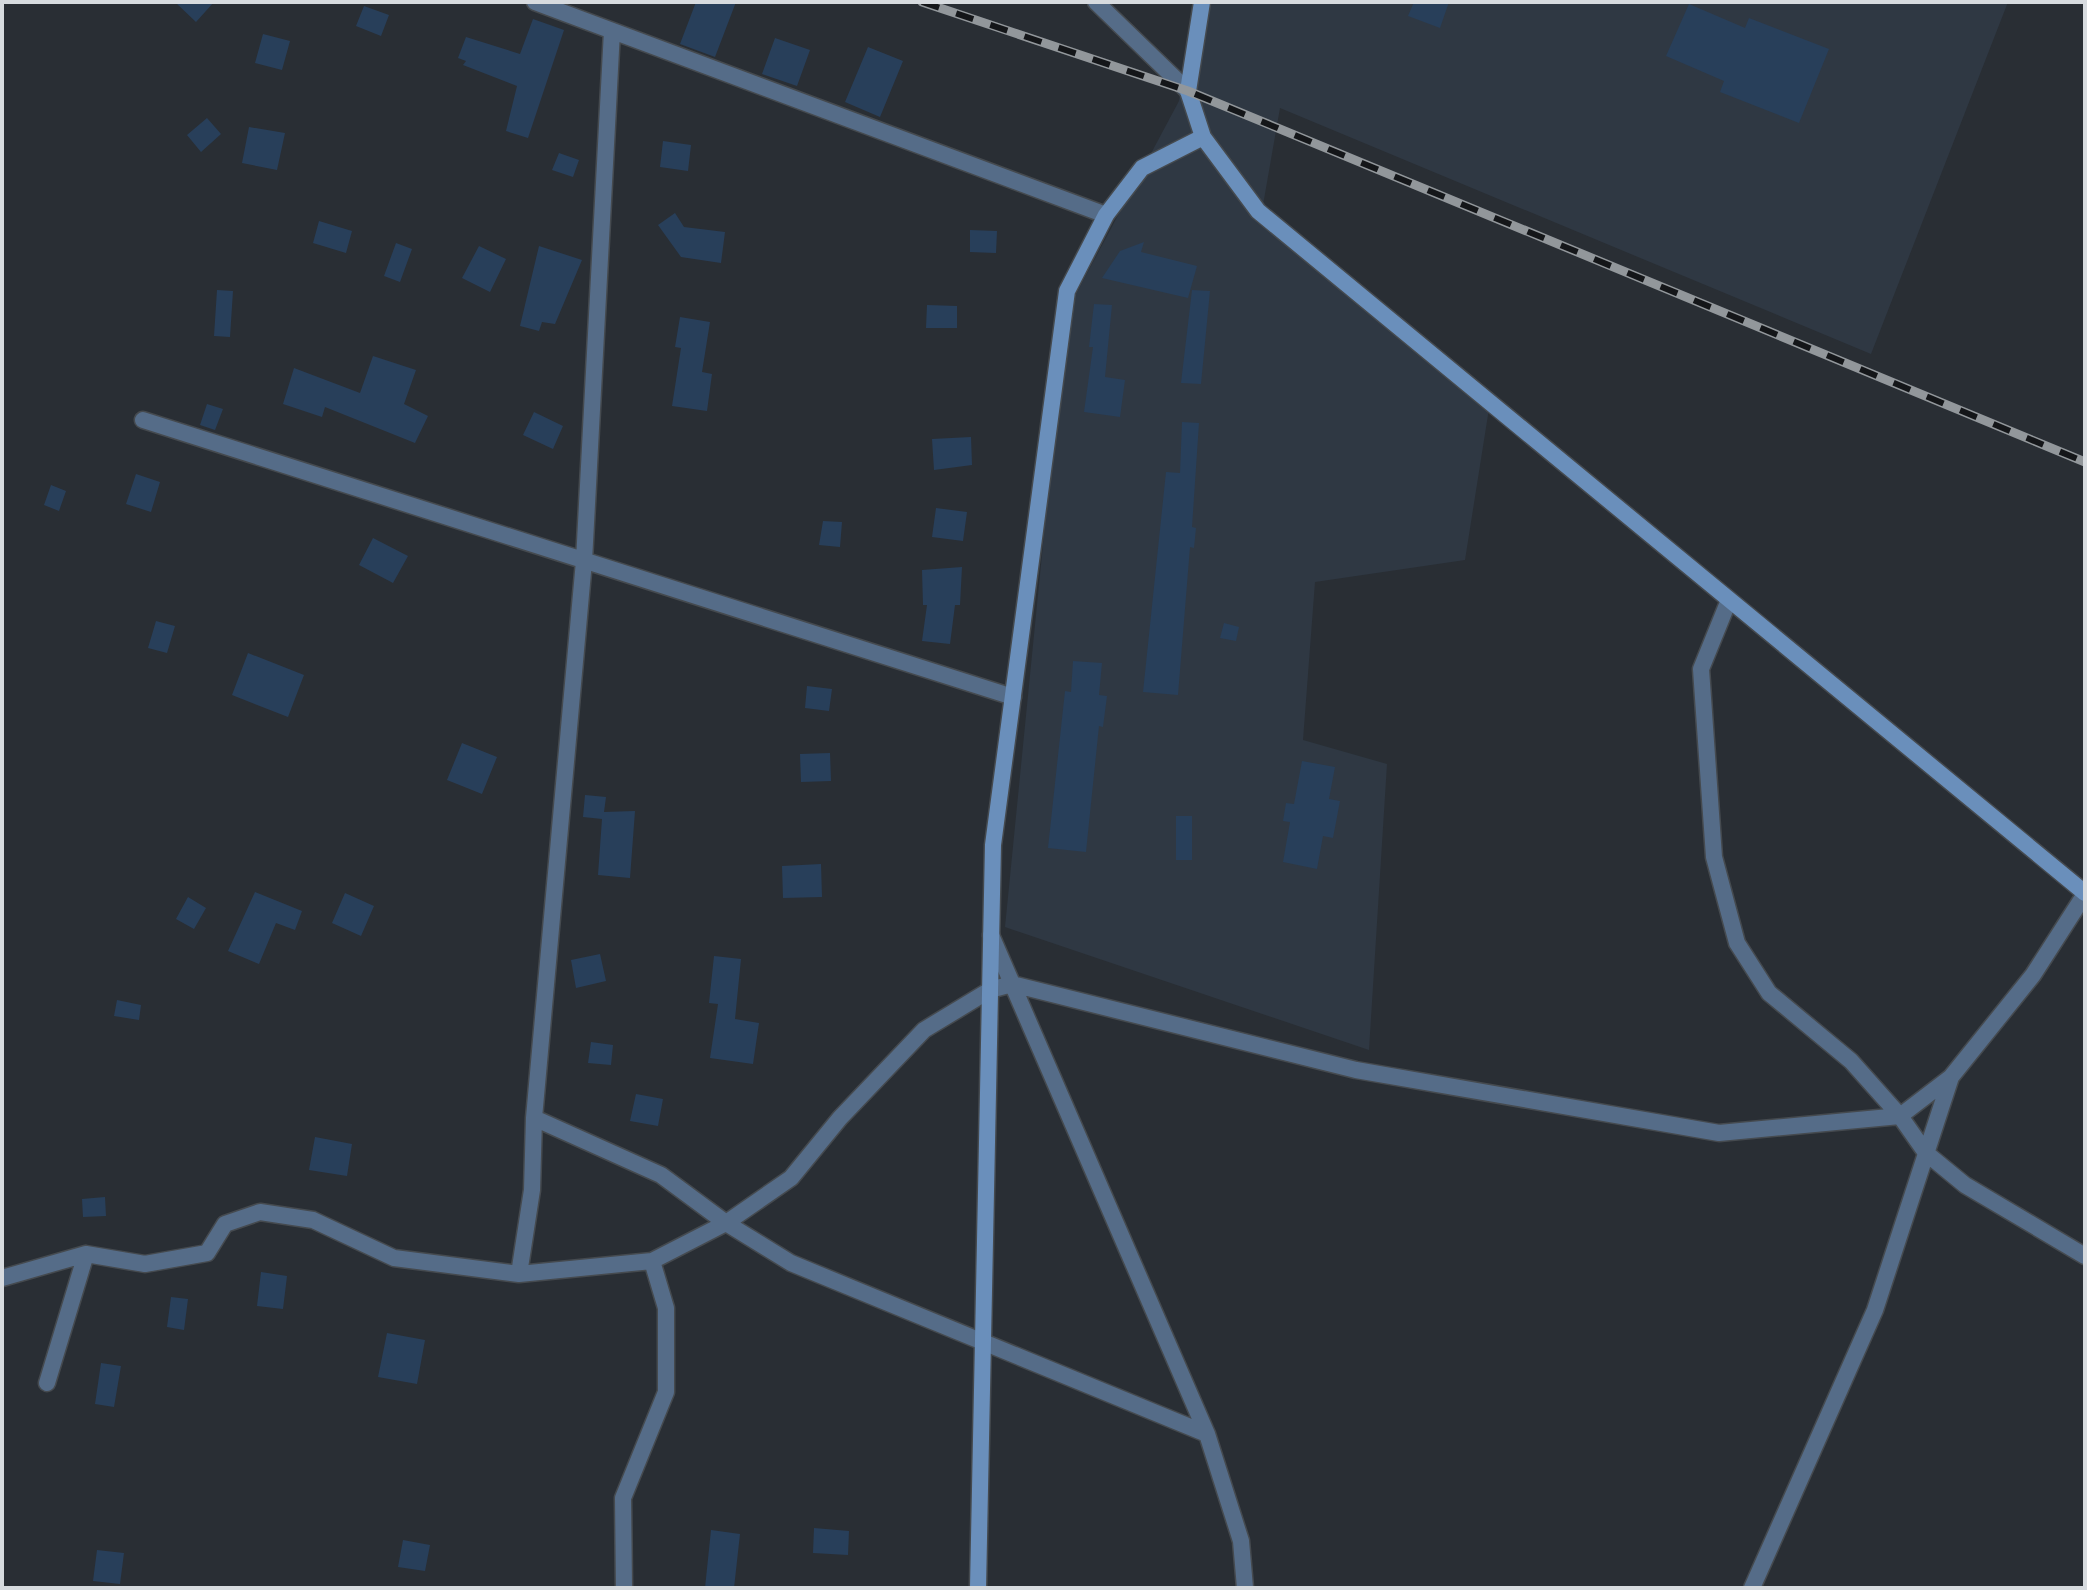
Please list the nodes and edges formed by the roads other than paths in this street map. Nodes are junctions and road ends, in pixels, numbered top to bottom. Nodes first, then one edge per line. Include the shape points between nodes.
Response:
1 (535, 2) edge
2 (1096, 2) edge
3 (1202, 2) edge
4 (612, 31) junction
5 (1188, 91) junction
6 (1203, 137) junction
7 (1106, 215) junction
8 (143, 420) dead end
9 (584, 561) junction
10 (1729, 600) junction
11 (1013, 697) junction
12 (2085, 894) edge
13 (991, 935) junction
14 (1012, 984) junction
15 (990, 990) junction
16 (1951, 1077) junction
17 (1900, 1116) junction
18 (534, 1118) junction
19 (1926, 1153) junction
20 (726, 1223) junction
21 (86, 1254) junction
22 (2085, 1256) edge
23 (652, 1261) junction
24 (519, 1274) junction
25 (2, 1278) edge
26 (983, 1342) junction
27 (47, 1383) dead end
28 (1207, 1434) junction
29 (624, 1588) edge
30 (978, 1588) edge
31 (1245, 1588) edge
32 (1752, 1588) edge

1 - 4 street
2 - 5 street
3 - 5 main road
4 - 7 street
4 - 9 street
5 - 6 main road
6 - 7 main road via 1142,168
6 - 10 main road via 1258,211
7 - 11 main road via 1067,291
8 - 9 street
9 - 11 street
9 - 18 street
10 - 12 main road
10 - 17 street via 1701,669 1714,857 1737,943 1769,993 1851,1061
11 - 13 main road via 993,845
12 - 16 street via 2033,975
13 - 14 street
13 - 15 main road
14 - 15 street
14 - 17 street via 1356,1070 1719,1133
14 - 28 street
15 - 20 street via 924,1030 791,1178
15 - 26 main road
16 - 17 street
16 - 19 street
17 - 19 street
18 - 20 street via 661,1175
18 - 24 street via 532,1190
19 - 22 street via 1965,1185
19 - 32 street via 1875,1310
20 - 23 street
20 - 26 street via 791,1263
21 - 24 street via 145,1264 207,1253 225,1224 260,1212 313,1220 394,1258
21 - 25 street
21 - 27 street
23 - 24 street
23 - 29 street via 666,1308 666,1392 623,1498
26 - 28 street
26 - 30 main road
28 - 31 street via 1241,1541

